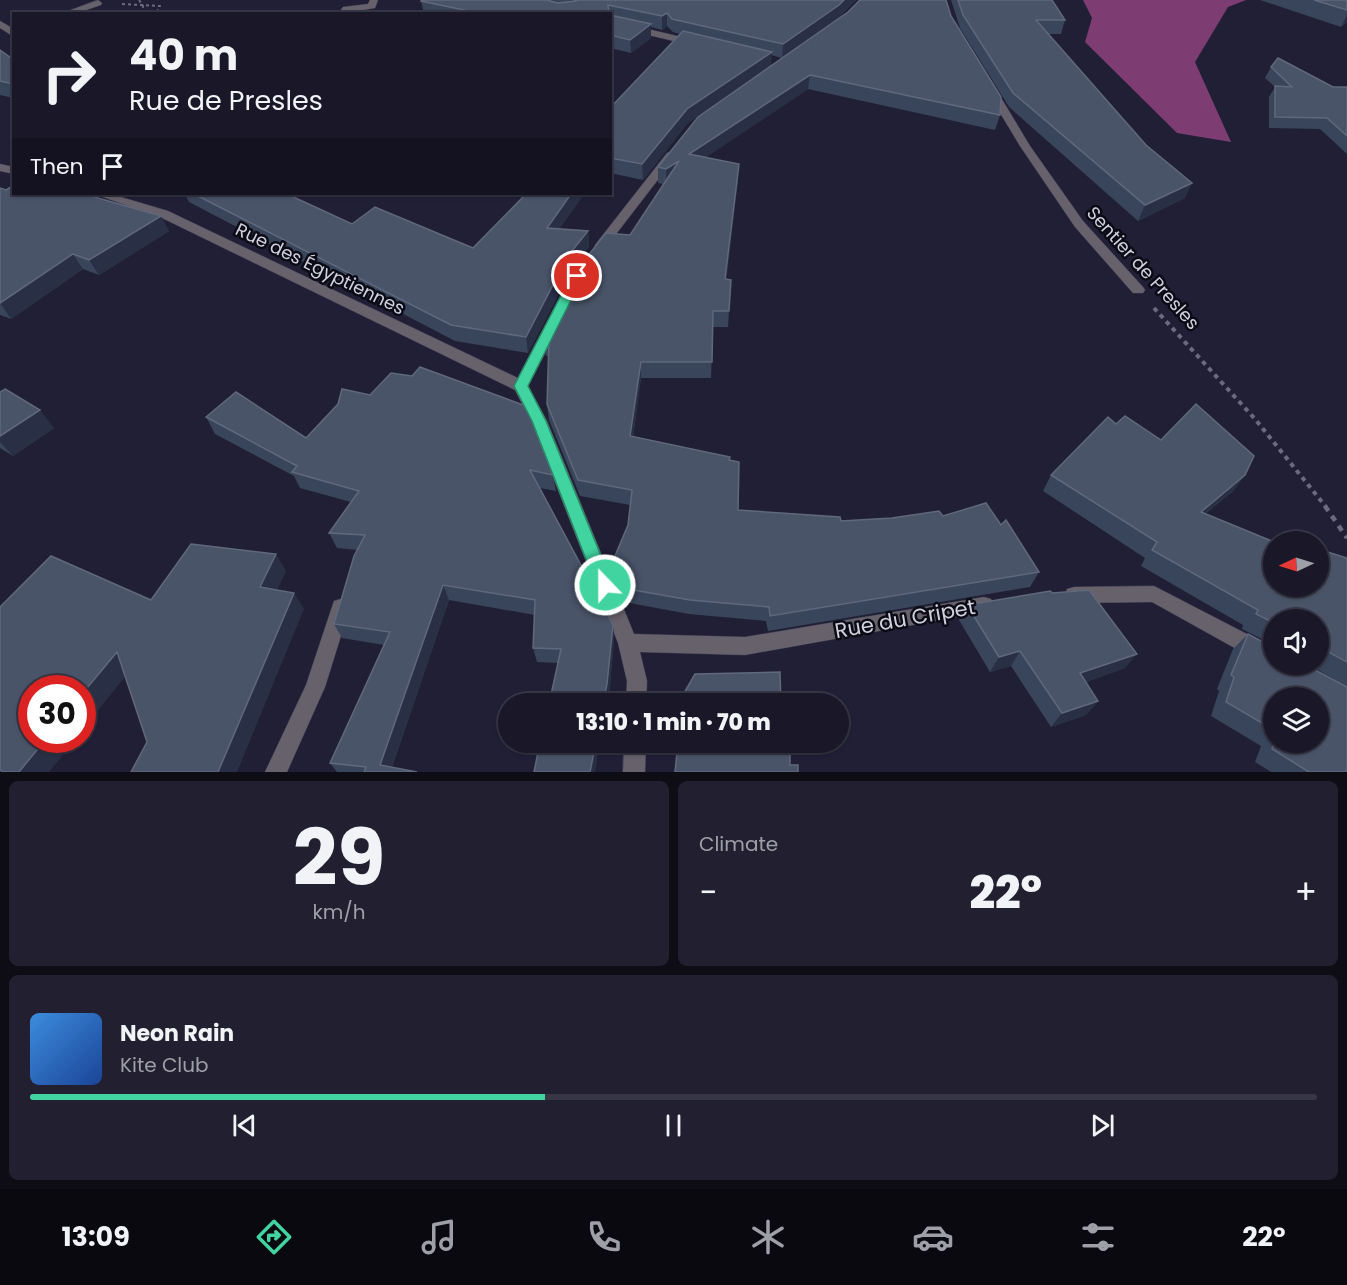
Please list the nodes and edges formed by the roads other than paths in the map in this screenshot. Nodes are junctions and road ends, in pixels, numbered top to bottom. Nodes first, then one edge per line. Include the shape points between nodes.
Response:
1 (374, 0) edge
2 (99, 1) edge
3 (69, 12) edge
4 (343, 12) edge
5 (612, 22) edge
6 (701, 44) edge
7 (984, 78) edge
8 (677, 147) edge
9 (103, 195) edge
10 (591, 258) edge
11 (1138, 290) road end
12 (557, 316) edge
13 (521, 386) junction
14 (345, 593) edge
15 (1051, 596) edge
16 (1004, 602) edge
17 (628, 643) junction
18 (1263, 653) edge
19 (636, 693) edge
20 (635, 753) edge
21 (276, 772) edge
22 (634, 772) edge

1 - 4 street via 372,6
2 - 3 street
5 - 6 street
7 - 11 street, Sentier de Presles via 1024,146 1079,224
8 - 10 street
9 - 13 street, Rue des Égyptiennes via 164,214
12 - 13 street
13 - 17 street via 539,421
14 - 21 street via 315,687
15 - 18 street via 1154,594
16 - 17 street, Rue du Cripet via 745,646
17 - 19 street
20 - 22 street

